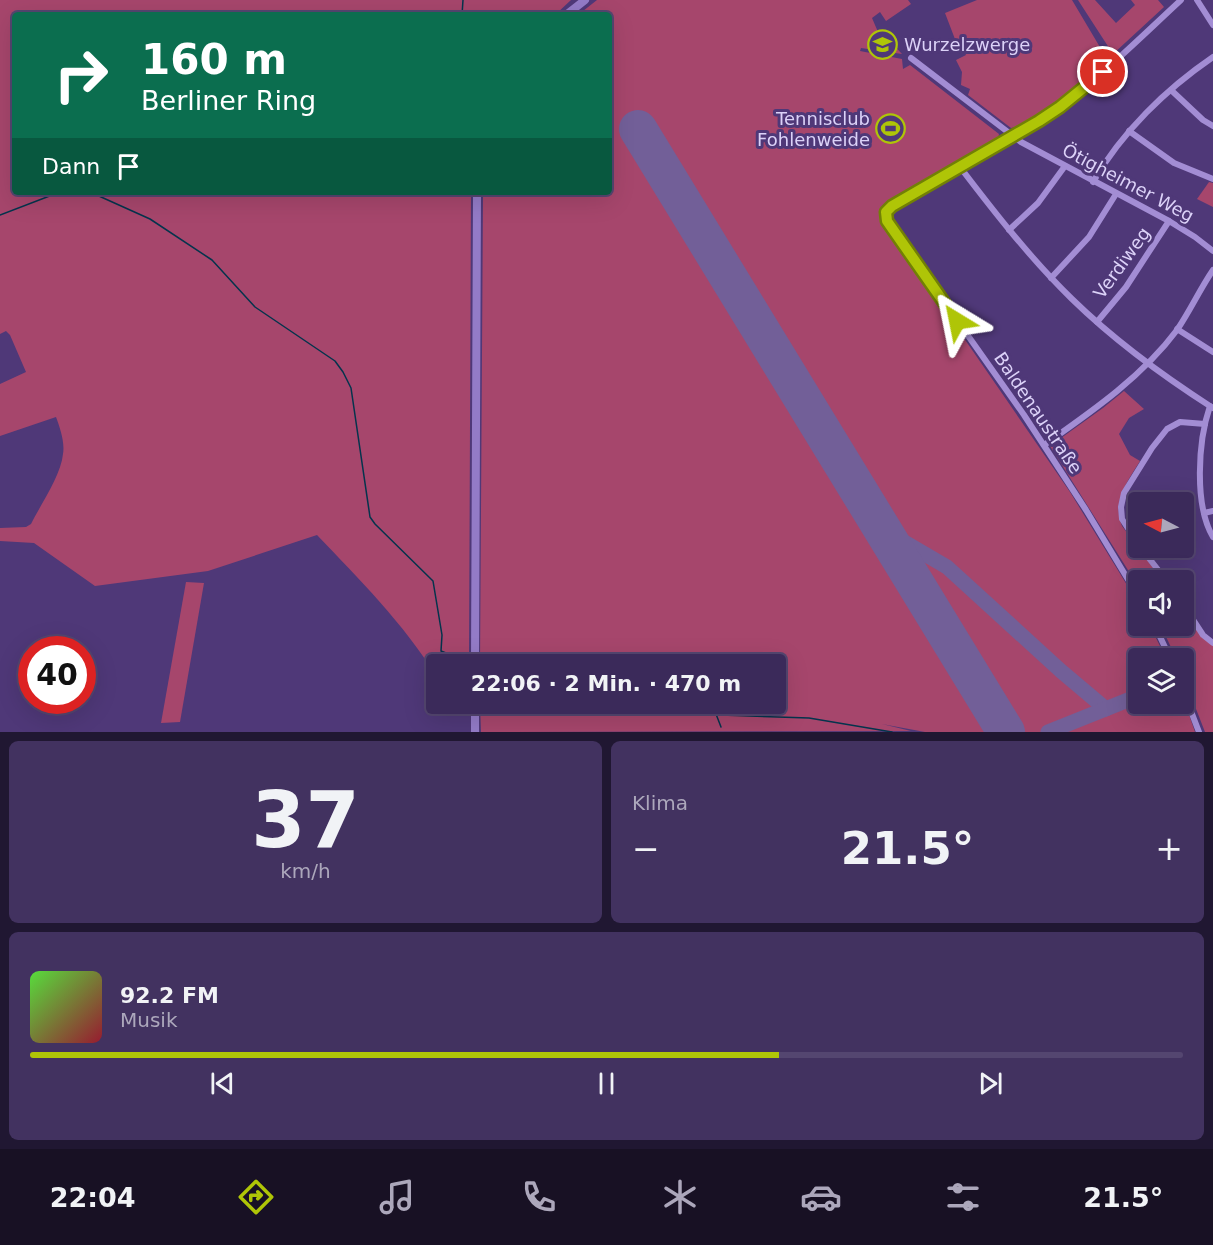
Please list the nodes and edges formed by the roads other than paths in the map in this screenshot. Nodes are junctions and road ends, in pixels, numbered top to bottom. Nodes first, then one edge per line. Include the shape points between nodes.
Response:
1 (585, 0) edge
2 (1181, 0) edge
3 (1197, 0) edge
4 (570, 12) edge
5 (1213, 25) edge
6 (1213, 57) edge
7 (911, 58) dead end
8 (1171, 90) junction
9 (1213, 126) edge
10 (1129, 131) junction
11 (1013, 137) junction
12 (1065, 166) junction
13 (960, 167) junction
14 (1213, 179) edge
15 (1093, 182) junction
16 (1116, 194) junction
17 (477, 195) edge
18 (1169, 222) junction
19 (1009, 230) junction
20 (1213, 251) edge
21 (1213, 270) edge
22 (1051, 278) junction
23 (1097, 322) junction
24 (1177, 329) junction
25 (1213, 352) edge
26 (1148, 363) junction
27 (1212, 407) edge
28 (1206, 424) junction
29 (1044, 445) junction
30 (1213, 511) edge
31 (1204, 513) junction
32 (1128, 528) edge
33 (1213, 537) edge
34 (1149, 558) edge
35 (1158, 570) edge
36 (1128, 580) edge
37 (1194, 621) edge
38 (1213, 643) edge
39 (475, 654) edge
40 (475, 714) edge
41 (1192, 714) edge
42 (475, 732) edge
43 (1199, 732) edge

1 - 4 main road
2 - 11 street via 1094,80
3 - 5 street
6 - 8 street
7 - 11 street, Ötigheimer Weg
8 - 9 street
8 - 10 street
10 - 14 street via 1174,163
10 - 15 street
11 - 12 street, Ötigheimer Weg
11 - 13 street
12 - 15 street, Ötigheimer Weg
12 - 19 street via 1038,203
13 - 19 street
13 - 29 street, Baldenaustraße via 892,206 886,212 887,221
15 - 16 street, Ötigheimer Weg
16 - 18 street, Ötigheimer Weg
16 - 22 street via 1089,237
17 - 39 main road
18 - 20 street, Ötigheimer Weg
18 - 23 street, Verdiweg via 1126,287
19 - 22 street
21 - 24 street
22 - 23 street
23 - 26 street
24 - 25 street
24 - 26 street
26 - 27 street
26 - 29 street via 1095,410
27 - 28 street
28 - 31 street via 1200,485
28 - 32 street via 1180,422 1167,429 1152,448 1124,493 1122,519
29 - 36 street, Baldenaustraße
30 - 31 street
31 - 33 street
34 - 35 street
37 - 38 street
40 - 42 main road
41 - 43 street

